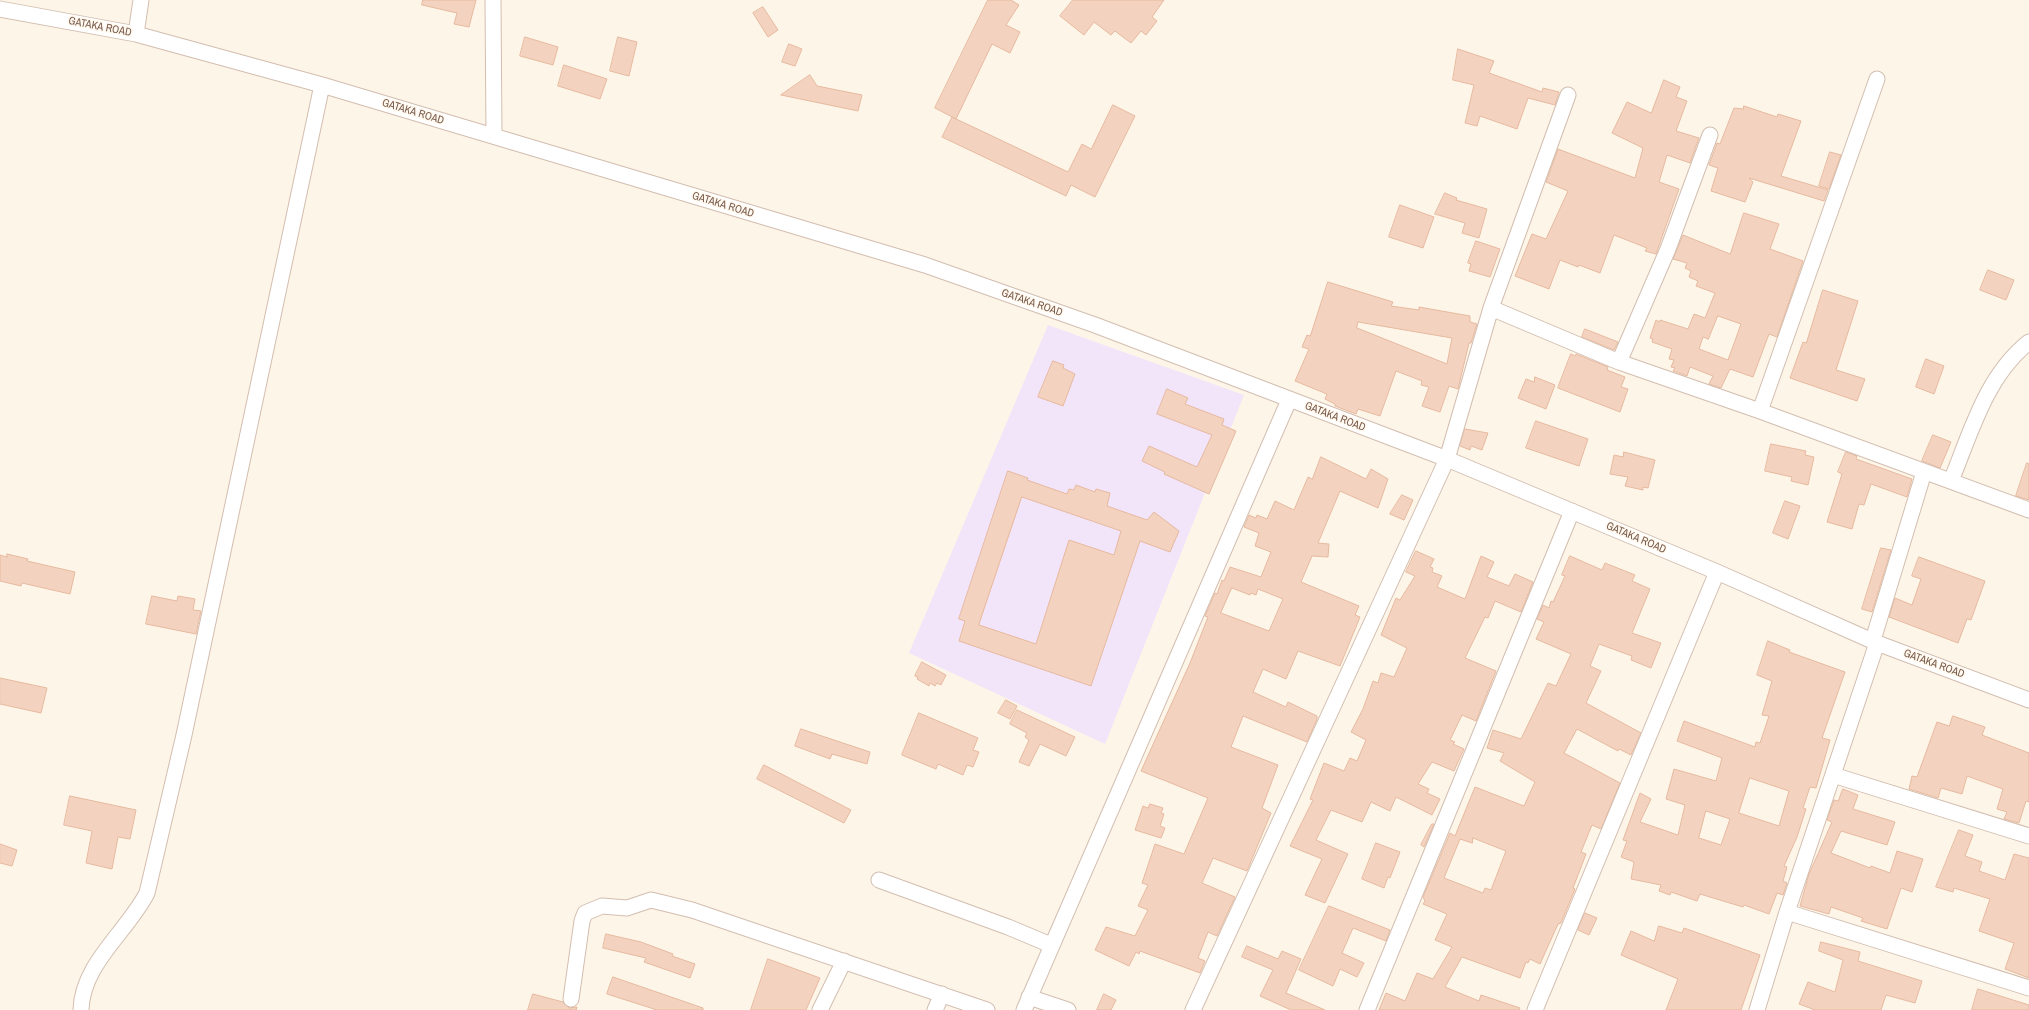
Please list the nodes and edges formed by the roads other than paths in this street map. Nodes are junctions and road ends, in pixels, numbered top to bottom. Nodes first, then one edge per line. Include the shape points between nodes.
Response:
1 (141, 0) edge
2 (493, 0) edge
3 (0, 9) edge
4 (136, 34) junction
5 (1877, 78) dead end
6 (322, 85) junction
7 (1568, 95) dead end
8 (1710, 135) dead end
9 (494, 136) junction
10 (1491, 308) junction
11 (2029, 342) edge
12 (1620, 362) junction
13 (1288, 400) junction
14 (1760, 411) junction
15 (1447, 459) junction
16 (1924, 472) junction
17 (1951, 481) junction
18 (2029, 510) edge
19 (1572, 512) junction
20 (1717, 572) junction
21 (1875, 642) junction
22 (2029, 700) edge
23 (1833, 775) junction
24 (2029, 836) edge
25 (878, 880) dead end
26 (1787, 912) junction
27 (1052, 945) junction
28 (844, 960) junction
29 (2029, 988) edge
30 (942, 994) junction
31 (571, 999) dead end
32 (1026, 1004) edge
33 (980, 1009) edge
34 (81, 1010) edge
35 (820, 1010) edge
36 (935, 1010) edge
37 (1068, 1010) edge
38 (1193, 1010) edge
39 (1367, 1010) edge
40 (1535, 1010) edge
41 (1757, 1010) edge

1 - 4 street
2 - 9 street
3 - 4 street, GATAKA ROAD
4 - 6 street, GATAKA ROAD
5 - 14 street
6 - 9 street, GATAKA ROAD
6 - 34 street via 184,735 147,893 91,973 83,991
7 - 10 street
8 - 12 street via 1668,249
9 - 13 street, GATAKA ROAD via 925,265 1096,325
10 - 12 street
10 - 15 street
11 - 17 street via 1998,375 1985,396
12 - 14 street
13 - 15 street, GATAKA ROAD
13 - 27 street
14 - 16 street
15 - 19 street, GATAKA ROAD
15 - 38 street
16 - 17 street
16 - 21 street
17 - 18 street
19 - 20 street, GATAKA ROAD
19 - 39 street
20 - 21 street, GATAKA ROAD
20 - 40 street
21 - 22 street, GATAKA ROAD
21 - 23 street
23 - 24 street
23 - 26 street
25 - 27 street via 1008,926
26 - 29 street
26 - 41 street
27 - 32 street
28 - 30 street
28 - 31 street via 658,901 645,901 626,908 602,906 585,913 582,921
28 - 35 street
30 - 33 street
30 - 36 street
32 - 37 street

